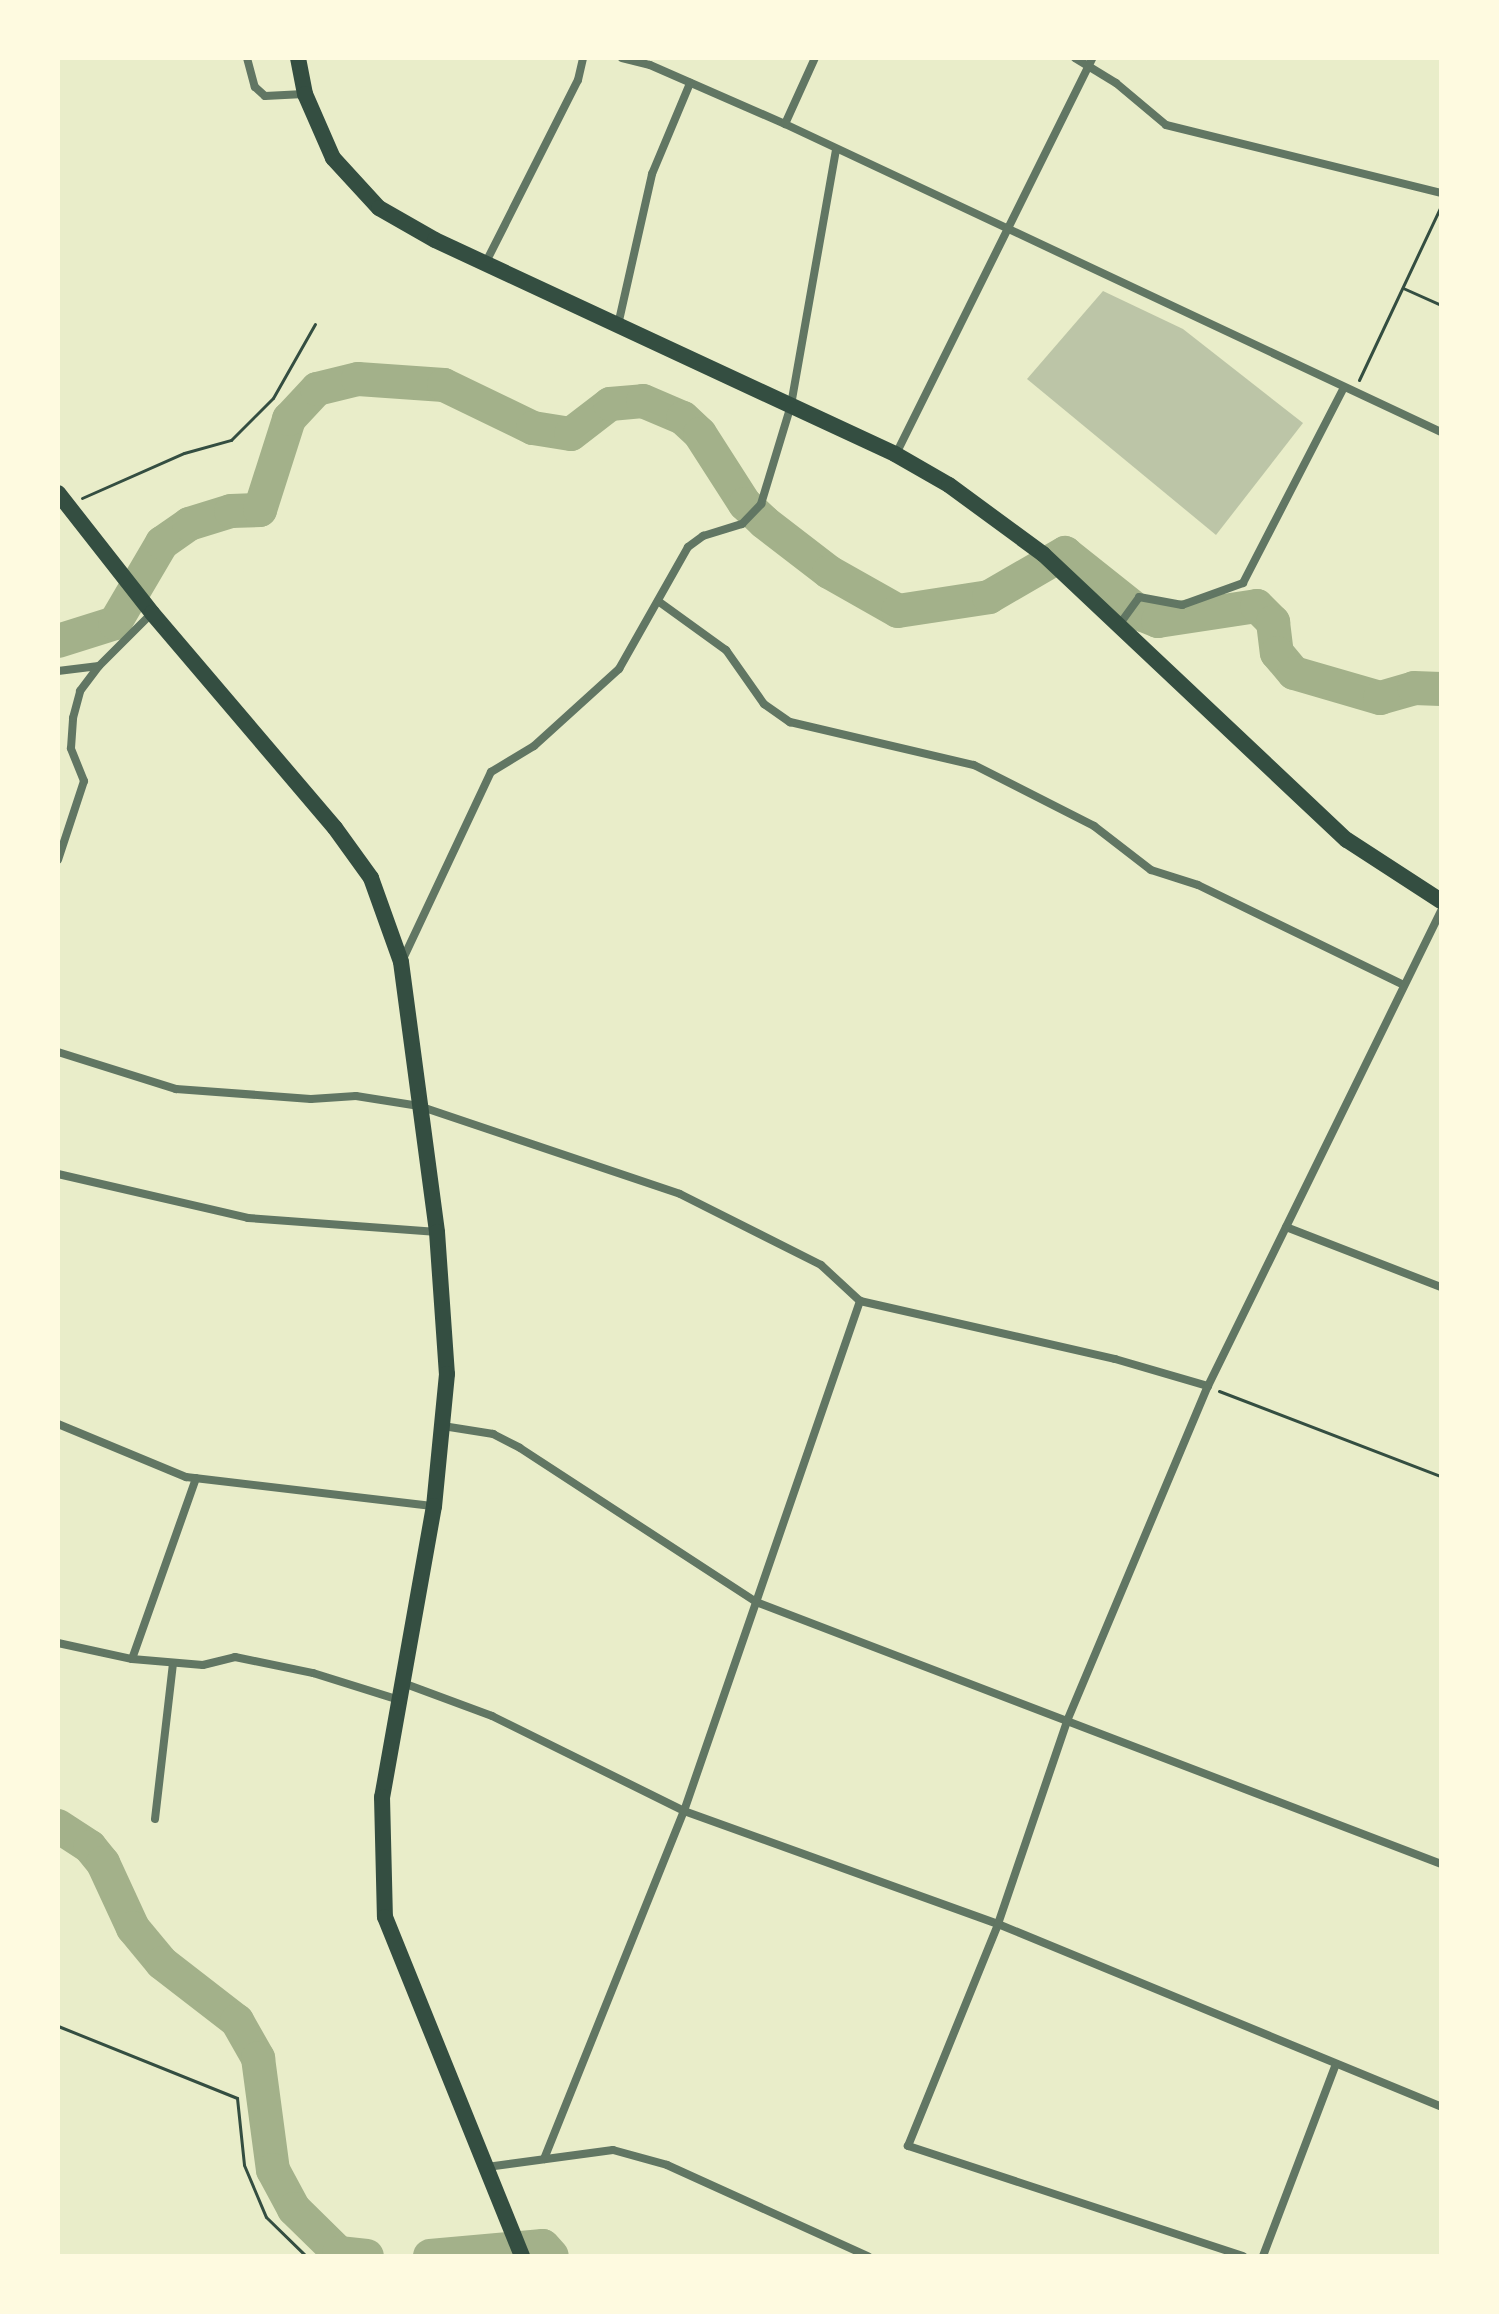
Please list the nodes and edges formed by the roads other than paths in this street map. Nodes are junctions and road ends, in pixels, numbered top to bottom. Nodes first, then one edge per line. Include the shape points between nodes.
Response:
1 (247, 58) edge
2 (298, 58) edge
3 (583, 58) edge
4 (622, 58) edge
5 (815, 58) edge
6 (1075, 58) edge
7 (1093, 58) edge
8 (1089, 67) junction
9 (690, 83) junction
10 (305, 94) junction
11 (785, 124) junction
12 (836, 151) junction
13 (1441, 193) edge
14 (1009, 230) junction
15 (485, 264) junction
16 (618, 326) junction
17 (1344, 387) junction
18 (791, 405) junction
19 (1441, 432) edge
20 (895, 454) junction
21 (63, 499) edge
22 (658, 601) junction
23 (152, 613) junction
24 (1119, 625) junction
25 (99, 666) junction
26 (58, 671) edge
27 (58, 860) edge
28 (1441, 901) edge
29 (1441, 911) edge
30 (401, 962) junction
31 (1404, 985) junction
32 (58, 1052) edge
33 (419, 1106) junction
34 (58, 1174) edge
35 (1286, 1227) junction
36 (437, 1232) junction
37 (1441, 1287) edge
38 (860, 1301) junction
39 (1208, 1386) junction
40 (58, 1424) edge
41 (443, 1426) junction
42 (196, 1478) junction
43 (434, 1506) junction
44 (756, 1602) junction
45 (58, 1643) edge
46 (132, 1659) junction
47 (173, 1663) junction
48 (402, 1682) junction
49 (399, 1700) junction
50 (1067, 1721) junction
51 (684, 1811) junction
52 (155, 1819) dead end
53 (1441, 1864) edge
54 (998, 1924) junction
55 (1335, 2066) junction
56 (1441, 2107) edge
57 (544, 2159) junction
58 (487, 2167) junction
59 (522, 2256) edge
60 (868, 2256) edge
61 (1243, 2256) edge
62 (1263, 2256) edge

1 - 10 street via 255,87 265,96
2 - 10 main road
3 - 15 street via 578,80
4 - 9 street
5 - 11 street
6 - 8 street
7 - 8 street
8 - 13 street via 1166,125
8 - 14 street
9 - 11 street
9 - 16 street via 652,174
10 - 15 main road via 333,158 354,185 402,223
11 - 12 street
12 - 14 street
12 - 18 street
14 - 17 street
14 - 20 street
15 - 16 main road
16 - 18 main road
17 - 19 street
17 - 24 street via 1243,583 1182,605 1139,597
18 - 20 main road
18 - 22 street via 761,504 742,524 703,536 688,547
20 - 24 main road via 1017,532
21 - 23 main road
22 - 30 street via 619,669 534,746 491,772
22 - 31 street via 726,650 764,704 790,722 974,765 1094,826 1151,870 1198,885
23 - 25 street
23 - 30 main road via 362,865
24 - 28 main road via 1347,840
25 - 26 street
25 - 27 street via 80,691 73,718 71,748 84,781
29 - 31 street
30 - 33 main road
31 - 35 street
32 - 33 street via 176,1089 311,1099 356,1096
33 - 36 main road
33 - 38 street via 680,1194 821,1265
34 - 36 street via 248,1218
35 - 37 street
35 - 39 street
36 - 41 main road via 447,1374
38 - 39 street via 1115,1359
38 - 44 street
39 - 50 street
40 - 42 street via 120,1453
41 - 43 main road
41 - 44 street via 493,1434 520,1448
42 - 43 street
42 - 46 street
43 - 48 main road
44 - 50 street
44 - 51 street
45 - 46 street
46 - 47 street
47 - 49 street via 203,1665 235,1657 313,1673
47 - 52 street
48 - 49 main road
48 - 51 street via 492,1716
49 - 58 main road via 382,1797 385,1917
50 - 53 street
50 - 54 street
51 - 54 street
51 - 57 street
54 - 55 street
54 - 61 street via 908,2146
55 - 56 street
55 - 62 street
57 - 58 street
57 - 60 street via 613,2150 654,2161
58 - 59 main road

